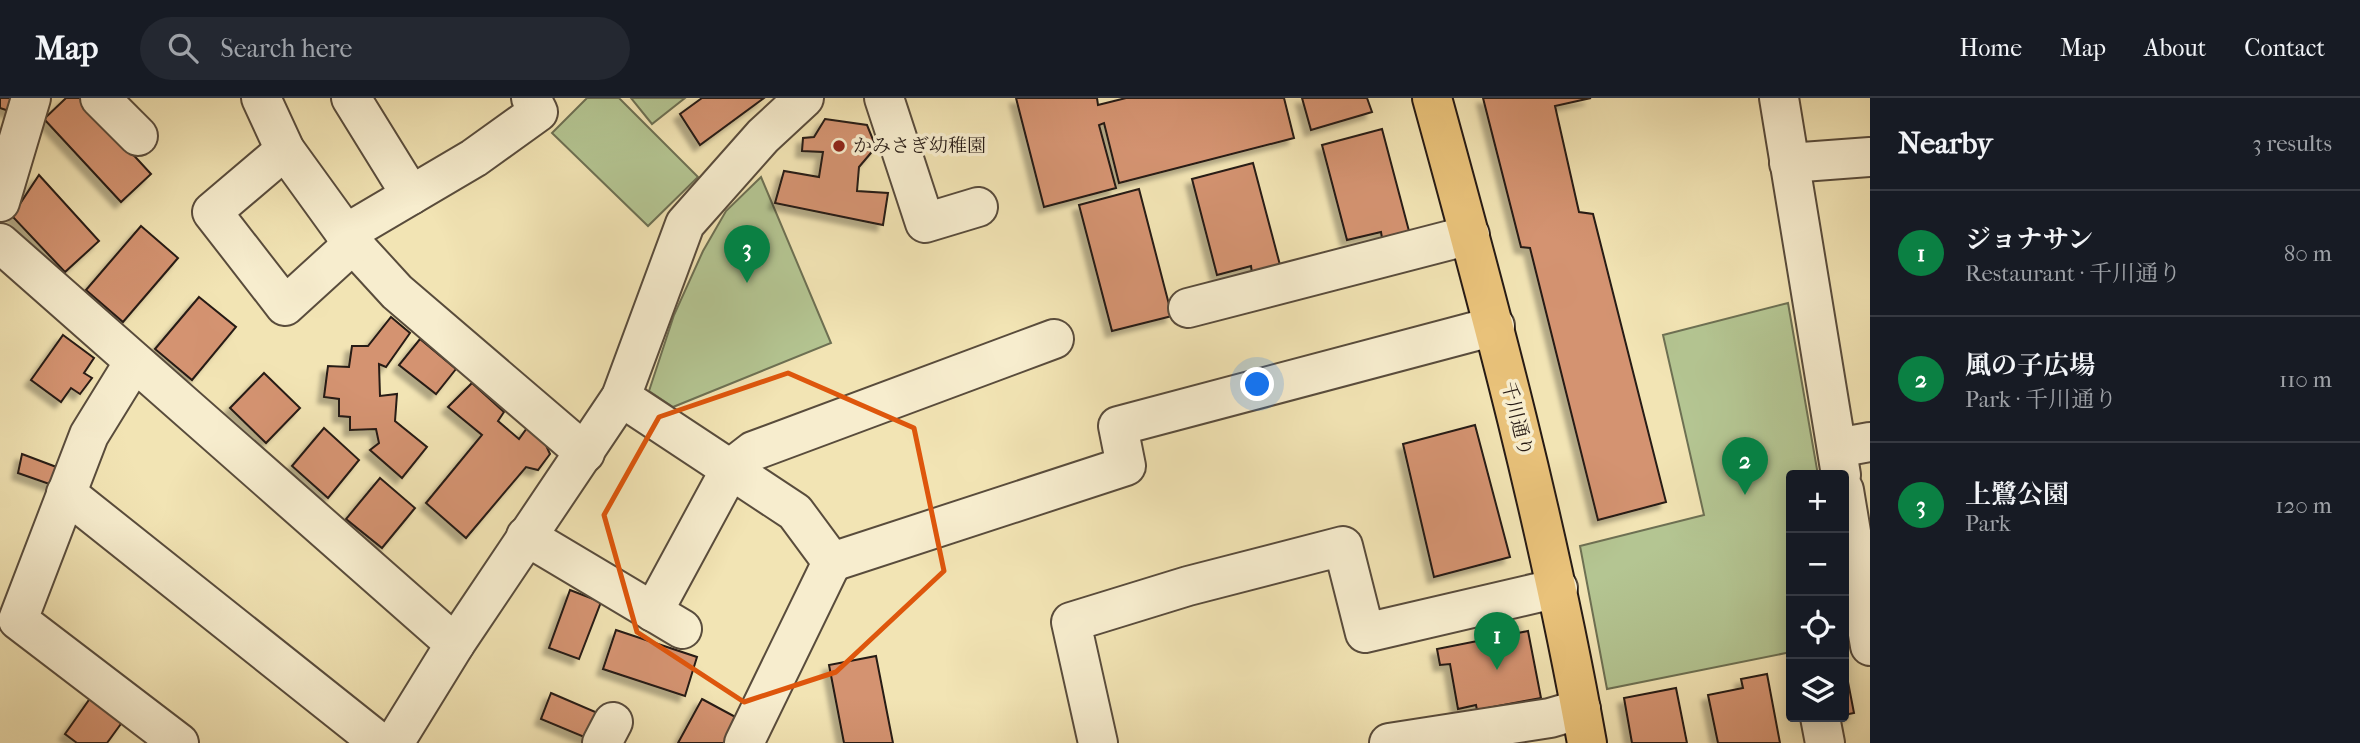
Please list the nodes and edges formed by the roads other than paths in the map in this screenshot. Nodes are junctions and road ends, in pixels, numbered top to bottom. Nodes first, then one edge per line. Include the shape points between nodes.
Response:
1 (32, 98) edge
2 (100, 98) edge
3 (261, 98) edge
4 (351, 98) edge
5 (531, 98) edge
6 (804, 98) edge
7 (884, 98) edge
8 (1432, 98) edge
9 (1779, 98) edge
10 (138, 135) dead end
11 (285, 150) junction
12 (1870, 157) edge
13 (1789, 163) junction
14 (411, 195) junction
15 (0, 202) edge
16 (978, 207) dead end
17 (1470, 235) junction
18 (349, 239) junction
19 (0, 243) edge
20 (1188, 308) dead end
21 (1495, 326) junction
22 (1054, 339) dead end
23 (134, 362) junction
24 (621, 397) junction
25 (585, 453) junction
26 (1849, 455) edge
27 (731, 468) junction
28 (66, 493) junction
29 (1849, 520) edge
30 (526, 536) junction
31 (832, 562) junction
32 (1558, 588) junction
33 (455, 644) junction
34 (1870, 646) edge
35 (1870, 657) edge
36 (1849, 662) edge
37 (1821, 722) edge
38 (1584, 726) edge
39 (179, 743) edge
40 (380, 743) edge
41 (394, 743) edge
42 (744, 743) edge
43 (1098, 743) edge
44 (1389, 743) edge
45 (1825, 743) edge

1 - 15 street
2 - 10 street
3 - 11 street
4 - 14 street
5 - 14 street via 538,112
6 - 24 street via 763,136 685,224
7 - 16 street via 925,223
8 - 17 main road, 千川通り
9 - 13 street
11 - 18 street
11 - 18 street via 212,212 285,306
12 - 13 street
13 - 26 street
14 - 18 street
17 - 20 street
17 - 21 main road, 千川通り
18 - 25 street via 397,292
19 - 23 street
21 - 31 street via 1118,426 1126,466
21 - 32 main road, 千川通り
22 - 27 street via 753,451
23 - 28 street via 89,435
23 - 33 street
24 - 25 street
24 - 27 street
25 - 30 street
27 - 30 street via 668,620
27 - 31 street via 795,512
28 - 39 street via 18,620
28 - 40 street
29 - 34 street
30 - 33 street
31 - 42 street
32 - 38 main road, 千川通り
32 - 43 street via 1365,633 1339,530 1188,586 1071,622
33 - 41 street
35 - 36 street
37 - 45 street
38 - 44 street via 1550,718

